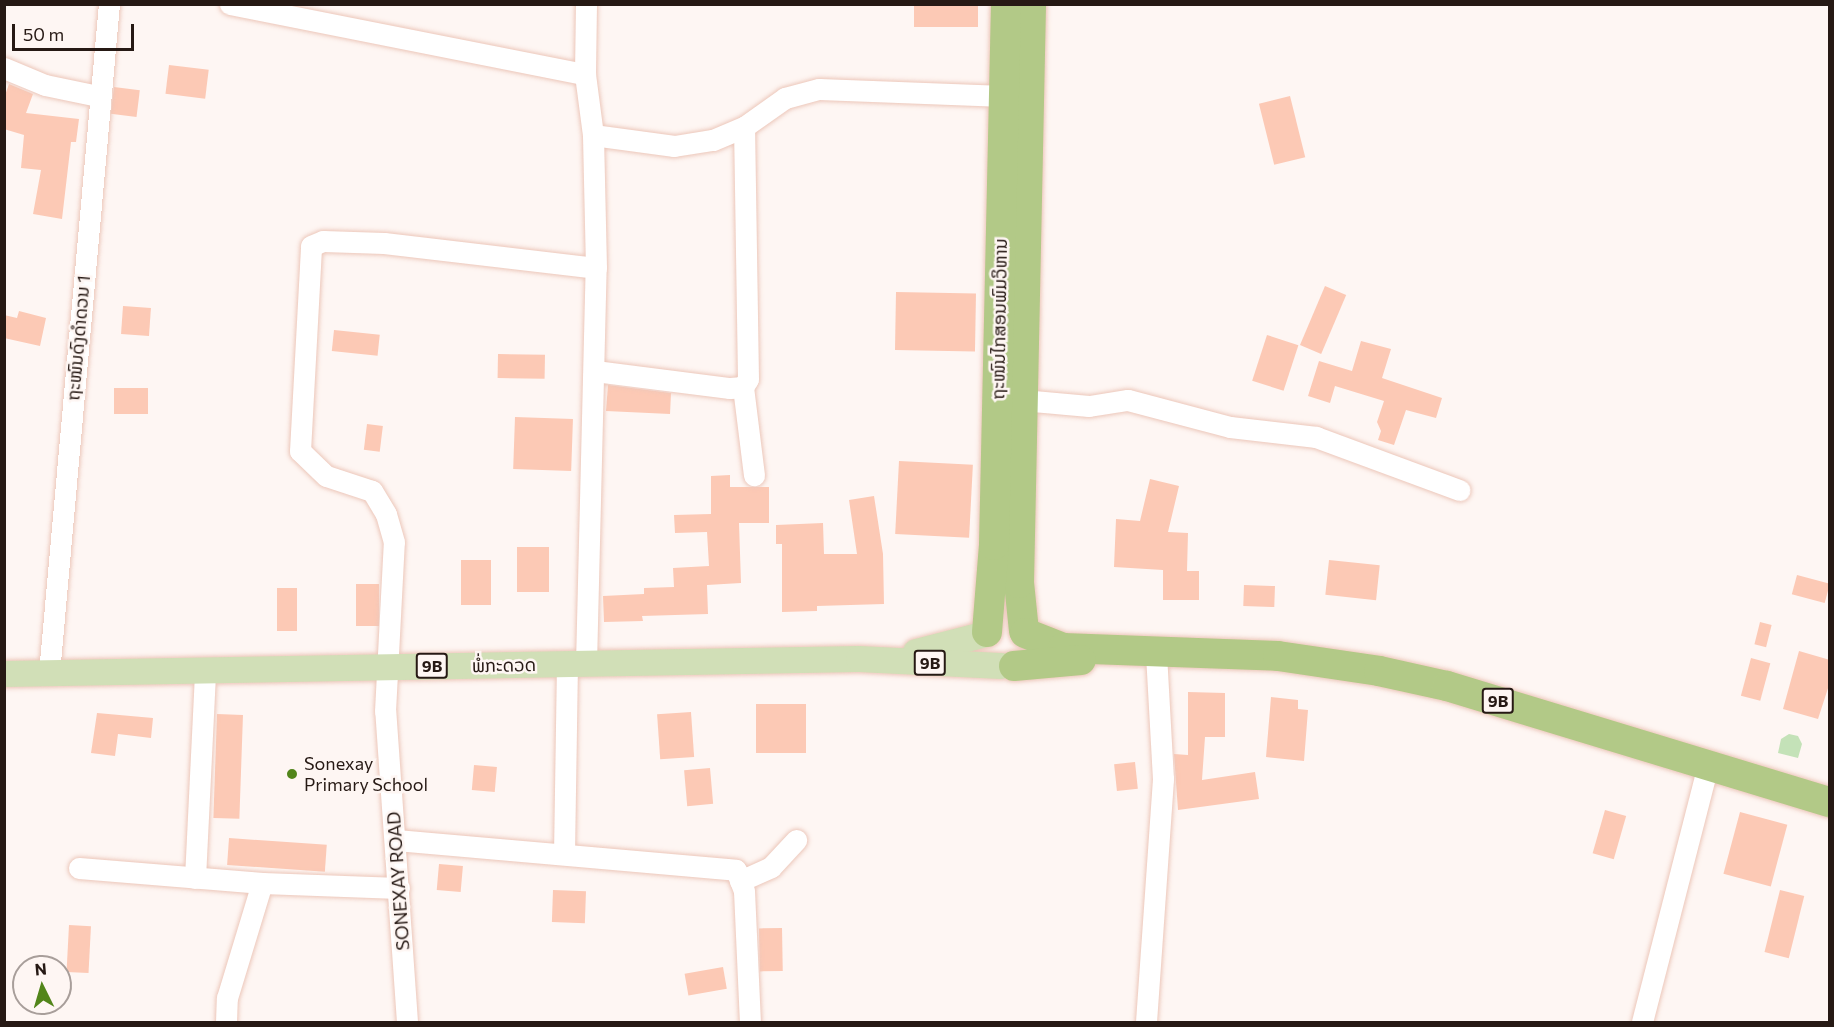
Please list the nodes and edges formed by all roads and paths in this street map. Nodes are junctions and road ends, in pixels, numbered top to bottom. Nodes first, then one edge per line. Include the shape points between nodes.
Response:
1 (109, 4) edge
2 (230, 4) edge
3 (586, 4) edge
4 (1006, 4) edge
5 (1030, 4) edge
6 (305, 12) edge
7 (6, 73) edge
8 (585, 74) junction
9 (98, 96) junction
10 (1004, 96) junction
11 (744, 127) junction
12 (592, 135) junction
13 (1013, 215) junction
14 (596, 268) junction
15 (595, 371) junction
16 (743, 387) junction
17 (1022, 400) junction
18 (754, 475) dead end
19 (1459, 490) dead end
20 (1024, 632) junction
21 (987, 633) junction
22 (1156, 654) junction
23 (859, 659) junction
24 (577, 664) junction
25 (1007, 666) junction
26 (386, 667) junction
27 (205, 670) junction
28 (49, 672) junction
29 (4, 674) edge
30 (1708, 765) junction
31 (1830, 802) edge
32 (396, 840) junction
33 (796, 840) dead end
34 (564, 854) junction
35 (79, 868) dead end
36 (195, 878) junction
37 (740, 881) junction
38 (262, 883) junction
39 (399, 888) junction
40 (226, 1023) edge
41 (407, 1023) edge
42 (750, 1023) edge
43 (1146, 1023) edge
44 (1642, 1023) edge

1 - 9 street, ຖະໜົນດົງດຳດວນ 1
2 - 6 street
3 - 8 street
4 - 10 highway, ຖະໜົນໄກສອນພົມວິຫານ
5 - 13 highway, ຖະໜົນໄກສອນພົມວິຫານ
6 - 8 street
7 - 9 street
8 - 12 street
9 - 28 street, ຖະໜົນດົງດຳດວນ 1
10 - 11 street via 819,89 784,98
10 - 13 highway, ຖະໜົນໄກສອນພົມວິຫານ
11 - 12 street via 713,140 674,146
11 - 16 street via 748,379
12 - 14 street
13 - 17 highway, ຖະໜົນໄກສອນພົມວິຫານ
13 - 21 highway, ຖະໜົນໄກສອນພົມວິຫານ
14 - 15 street
14 - 26 street, SONEXAY ROAD via 384,243 323,241 311,246 300,451 326,476 372,491 386,514 394,542
15 - 16 street
15 - 24 street
16 - 18 street
17 - 19 street via 1089,406 1128,400 1230,427 1316,437
17 - 20 highway, ຖະໜົນໄກສອນພົມວິຫານ via 1019,583
20 - 21 highway via 1005,622
20 - 22 highway, 9B via 1063,648
20 - 25 highway via 1028,652
21 - 23 main road, 9B via 928,651
21 - 25 highway via 986,654
22 - 25 highway, 9B
22 - 30 highway, 9B via 1278,656 1379,671 1447,686
22 - 43 street via 1163,779
23 - 24 main road, ພໍ່ກະດວດ / 9B
23 - 25 main road, 9B
24 - 26 main road, ພໍ່ກະດວດ / 9B
24 - 34 street
26 - 27 main road, ພໍ່ກະດວດ / 9B
26 - 32 street, SONEXAY ROAD via 385,711
27 - 28 main road, ພໍ່ກະດວດ / 9B
27 - 36 street
28 - 29 main road, ພໍ່ກະດວດ / 9B
30 - 31 highway, 9B
30 - 44 street
32 - 34 street
32 - 39 street, SONEXAY ROAD
33 - 37 street via 771,867
34 - 37 street via 729,868 736,870
35 - 36 street
36 - 38 street
37 - 42 street via 744,891
38 - 39 street
38 - 40 street via 227,998
39 - 41 street, SONEXAY ROAD

